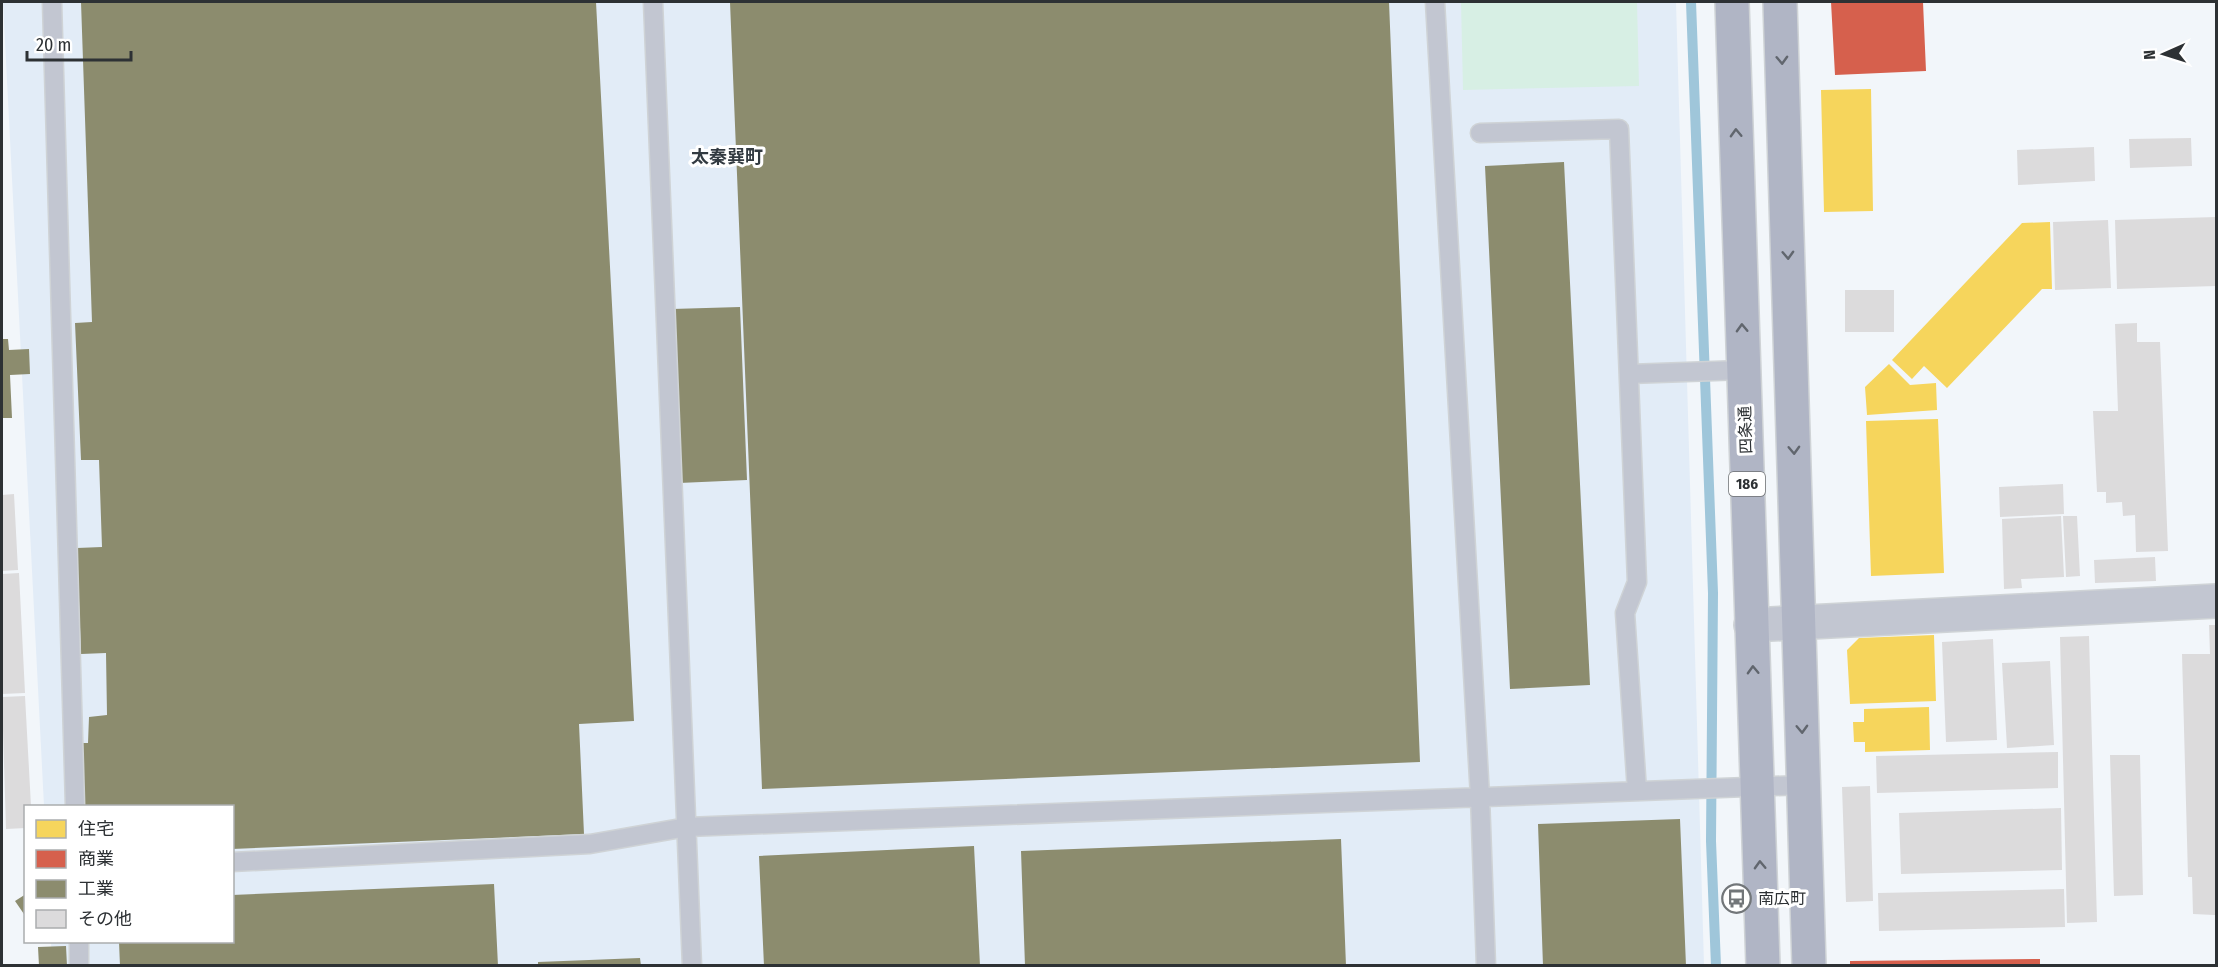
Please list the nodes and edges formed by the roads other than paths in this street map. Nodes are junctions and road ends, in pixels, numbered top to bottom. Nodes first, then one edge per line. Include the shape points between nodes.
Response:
1 (52, 2) edge
2 (653, 2) edge
3 (1435, 2) edge
4 (1732, 2) edge
5 (1780, 2) edge
6 (1480, 133) dead end
7 (1743, 370) junction
8 (1629, 374) junction
9 (2217, 601) edge
10 (1799, 622) junction
11 (1751, 626) junction
12 (1803, 785) junction
13 (1758, 787) junction
14 (1637, 791) junction
15 (1480, 797) junction
16 (75, 805) edge
17 (687, 827) junction
18 (234, 862) edge
19 (79, 943) edge
20 (79, 966) edge
21 (692, 966) edge
22 (1486, 966) edge
23 (1763, 966) edge
24 (1809, 966) edge

1 - 16 lane
2 - 17 lane
3 - 15 lane
7 -> 4 main road, 四条通 / 186
5 -> 10 main road
6 - 8 lane via 1618,129
7 - 8 lane
7 - 11 main road, 四条通 / 186
8 - 14 lane via 1636,582 1625,613
9 - 10 street
10 - 11 street
10 -> 12 main road
13 -> 11 main road, 四条通 / 186
12 - 13 lane
12 - 24 main road
13 - 14 lane
23 -> 13 main road, 四条通 / 186
14 - 15 lane
15 - 17 lane
15 - 22 lane
17 - 18 lane via 590,844
17 - 21 lane
19 - 20 lane

